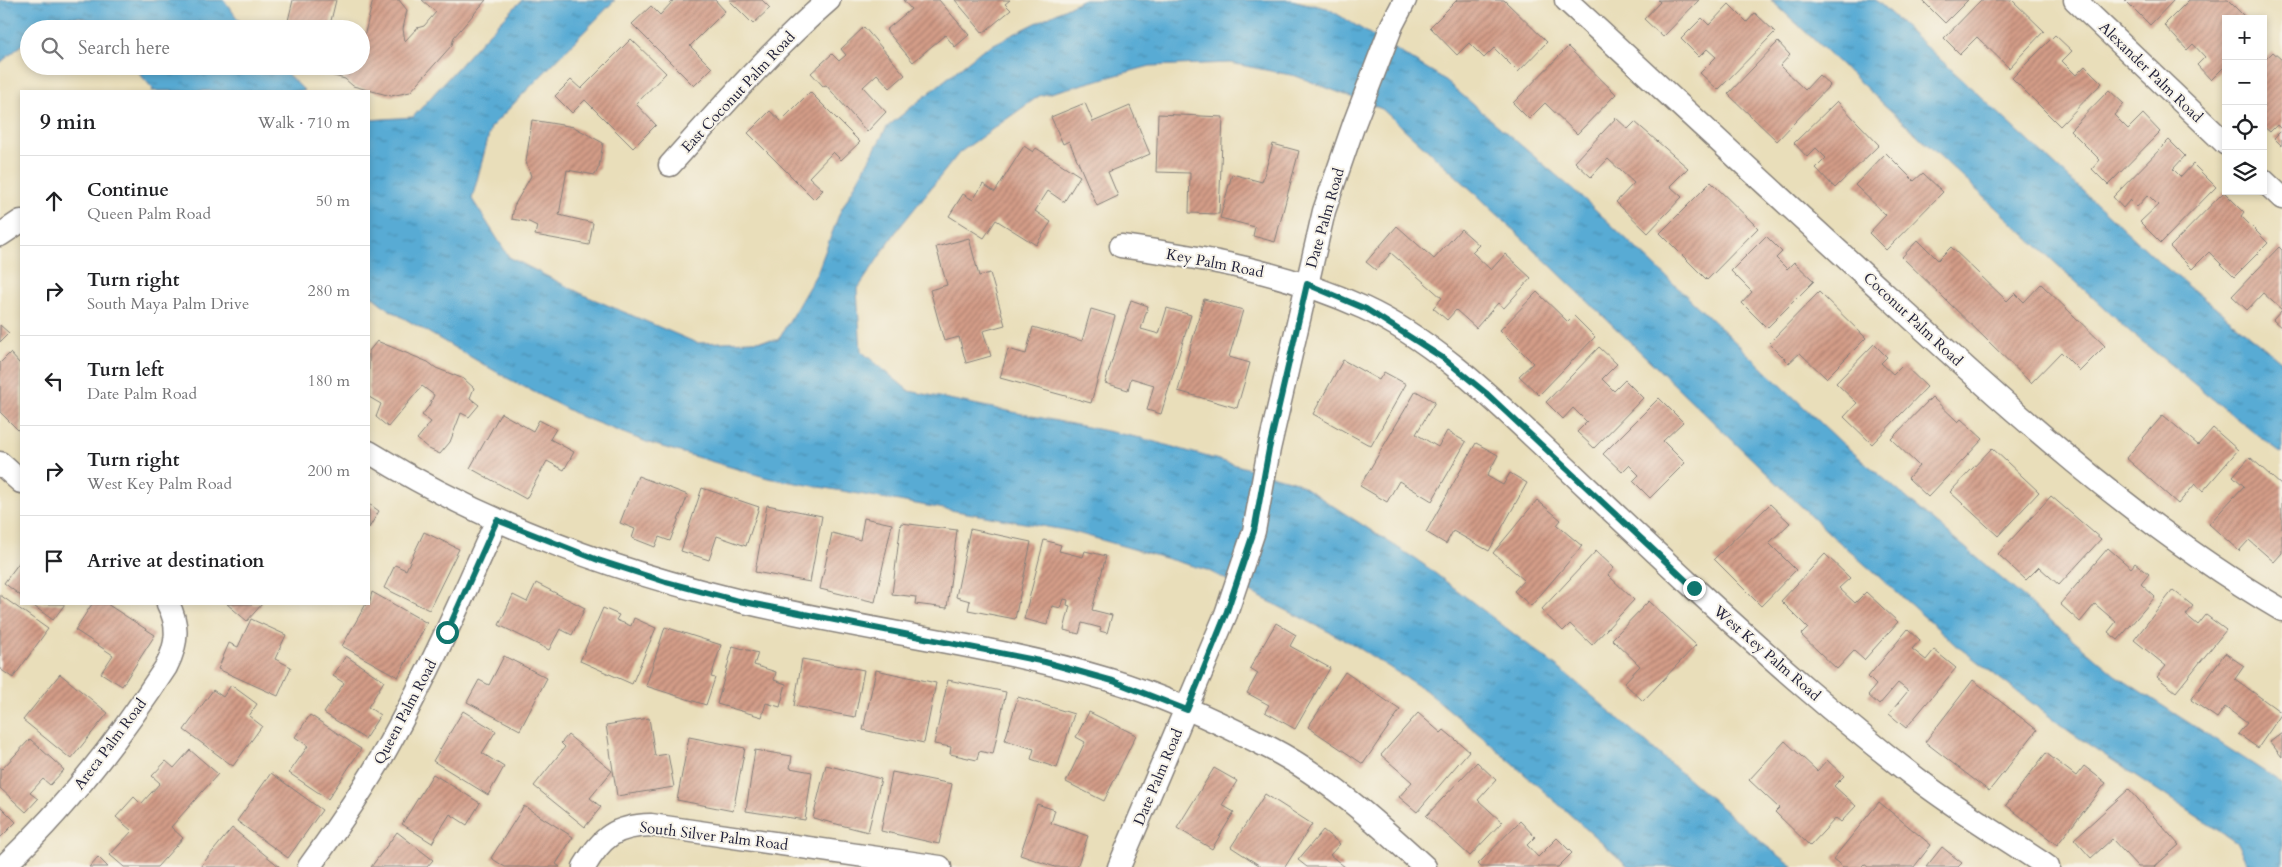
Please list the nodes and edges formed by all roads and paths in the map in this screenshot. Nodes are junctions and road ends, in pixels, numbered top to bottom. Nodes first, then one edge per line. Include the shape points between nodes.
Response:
1 (829, 0) edge
2 (1405, 0) edge
3 (1566, 0) edge
4 (2076, 0) edge
5 (2222, 140) edge
6 (670, 165) dead end
7 (2267, 184) edge
8 (2282, 198) edge
9 (20, 222) edge
10 (0, 235) edge
11 (1121, 246) dead end
12 (1307, 284) junction
13 (370, 453) edge
14 (497, 520) junction
15 (169, 605) edge
16 (2282, 610) edge
17 (1187, 710) junction
18 (853, 861) edge
19 (3, 867) edge
20 (309, 867) edge
21 (584, 867) edge
22 (940, 867) edge
23 (1119, 867) edge
24 (1425, 867) edge
25 (2048, 867) edge

1 - 6 street, East Coconut Palm Road via 755,69
2 - 12 street, Date Palm Road via 1392,25 1354,124 1324,211
3 - 16 street, Coconut Palm Road via 2052,443 2222,574
4 - 5 street, Alexander Palm Road
7 - 8 street
9 - 10 street
11 - 12 street, Key Palm Road via 1207,258
12 - 17 street, Date Palm Road via 1269,449 1254,531 1226,614
12 - 25 street, West Key Palm Road via 1366,309 1443,358 1486,393 1774,661 1922,783
13 - 14 street via 444,495
14 - 17 street via 598,560 666,582 734,600 1045,662 1113,681
14 - 20 street, Queen Palm Road via 404,716 350,808
15 - 19 street, Areca Palm Road via 177,632 174,651 166,668 101,760
17 - 23 street, Date Palm Road
17 - 24 street via 1271,748 1309,772 1363,810
18 - 21 street, South Silver Palm Road via 651,825 632,825 600,843
18 - 22 street, South Silver Palm Road

